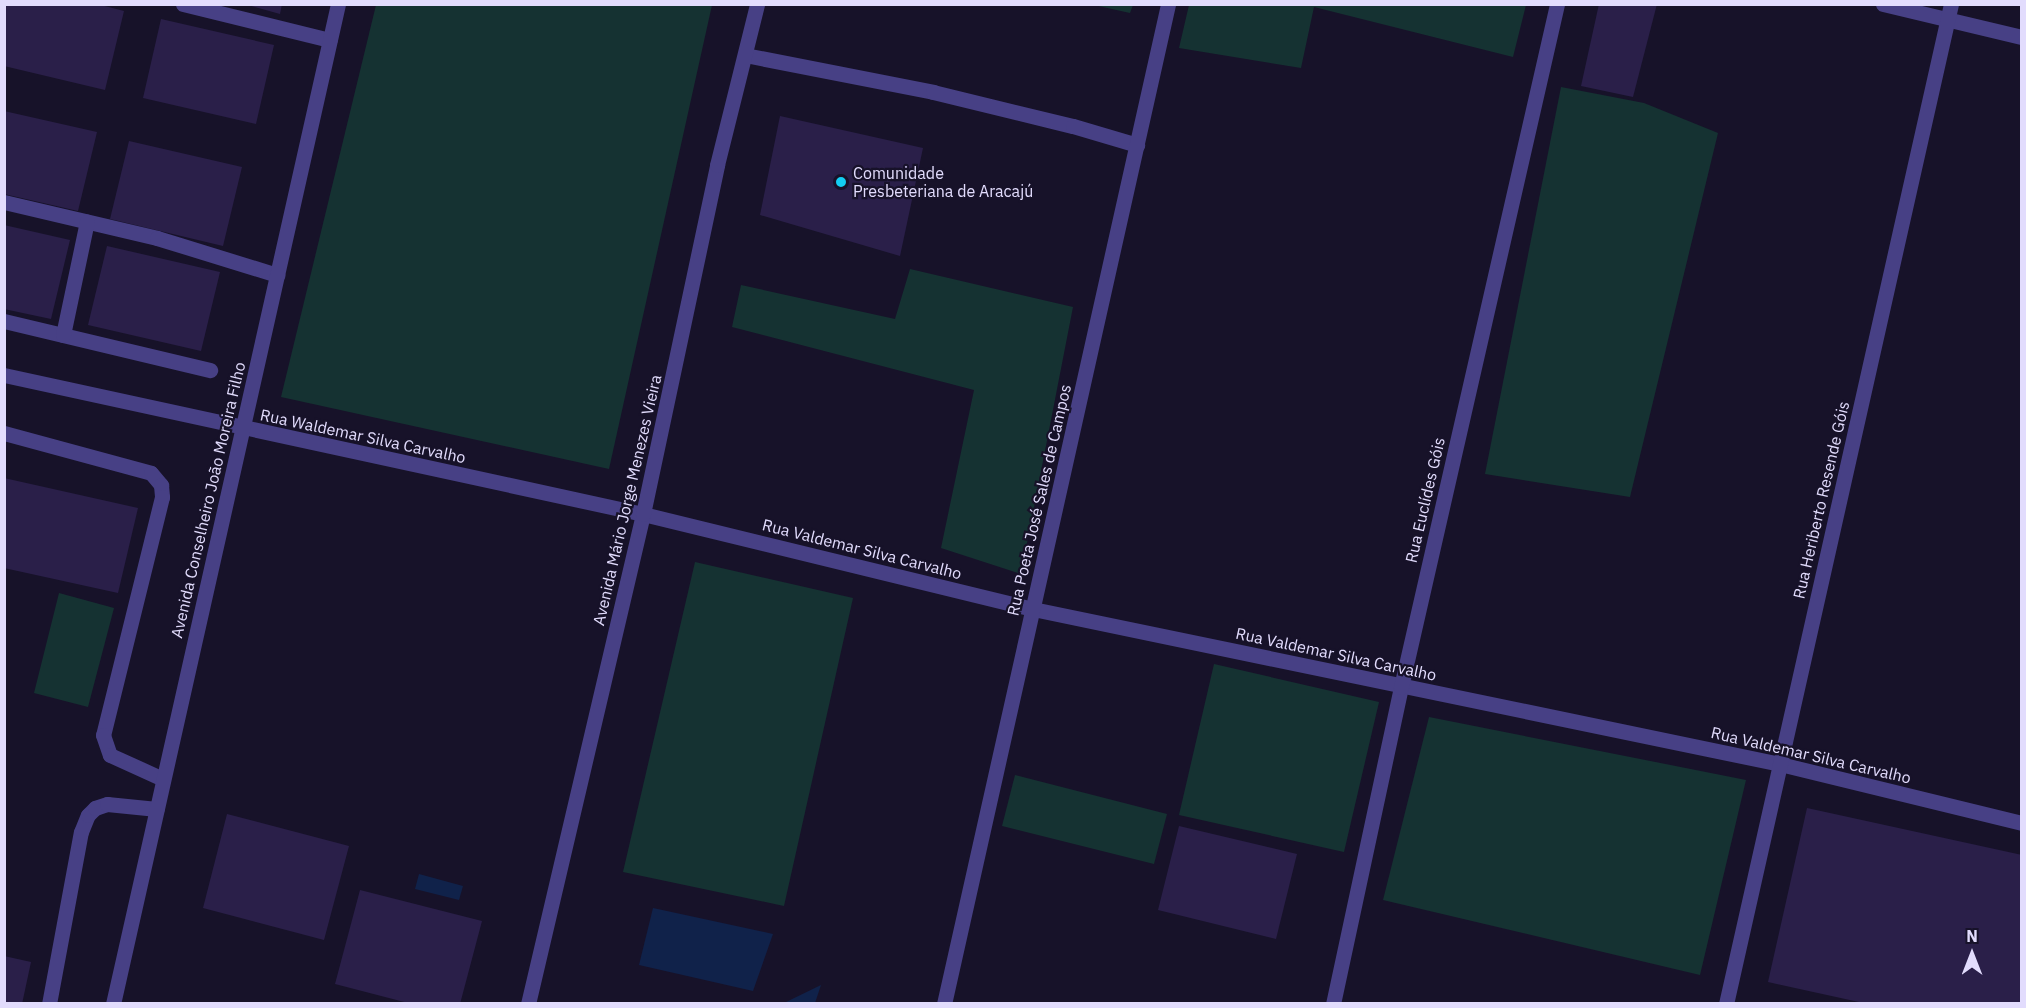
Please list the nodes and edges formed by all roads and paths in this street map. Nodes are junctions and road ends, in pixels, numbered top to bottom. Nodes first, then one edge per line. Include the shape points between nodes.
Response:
1 (183, 4) edge
2 (338, 4) edge
3 (757, 4) edge
4 (1168, 4) edge
5 (1557, 4) edge
6 (1883, 4) edge
7 (1949, 12) edge
8 (2022, 37) edge
9 (330, 40) junction
10 (745, 55) junction
11 (1137, 145) junction
12 (4, 202) edge
13 (87, 221) junction
14 (277, 275) junction
15 (4, 321) edge
16 (63, 334) junction
17 (210, 370) dead end
18 (4, 375) edge
19 (242, 428) junction
20 (4, 434) edge
21 (644, 514) junction
22 (1033, 609) junction
23 (1401, 687) junction
24 (1780, 764) junction
25 (163, 779) junction
26 (157, 809) junction
27 (2022, 823) edge
28 (49, 1004) edge
29 (113, 1004) edge
30 (528, 1004) edge
31 (944, 1004) edge
32 (1333, 1004) edge
33 (1726, 1004) edge

1 - 9 street
2 - 9 street, Avenida Conselheiro João Moreira Filho
3 - 10 street, Avenida Mário Jorge Menezes Vieira
4 - 11 street, Rua Poeta José Sales de Campos
5 - 23 street, Rua Euclídes Góis
6 - 7 street
7 - 8 street
7 - 24 street, Rua Heriberto Resende Góis
9 - 14 street, Avenida Conselheiro João Moreira Filho
10 - 11 street via 933,92
10 - 21 street, Avenida Mário Jorge Menezes Vieira via 717,165
11 - 22 street, Rua Poeta José Sales de Campos
12 - 13 street
13 - 14 street
13 - 16 street
14 - 19 street, Avenida Conselheiro João Moreira Filho
15 - 16 street
16 - 17 street
18 - 19 street, Rua Waldemar Silva Carvalho
19 - 21 street, Rua Waldemar Silva Carvalho
19 - 25 street, Avenida Conselheiro João Moreira Filho
20 - 25 street via 151,473 161,485 162,497 103,735 110,754
21 - 22 street, Rua Valdemar Silva Carvalho
21 - 30 street, Avenida Mário Jorge Menezes Vieira
22 - 23 street, Rua Valdemar Silva Carvalho
22 - 31 street, Rua Poeta José Sales de Campos
23 - 24 street, Rua Valdemar Silva Carvalho
23 - 32 street, Rua Euclídes Góis
24 - 27 street, Rua Valdemar Silva Carvalho
24 - 33 street, Rua Heriberto Resende Góis
25 - 26 street, Avenida Conselheiro João Moreira Filho
26 - 28 street via 106,804 88,815 81,832
26 - 29 street, Avenida Conselheiro João Moreira Filho

